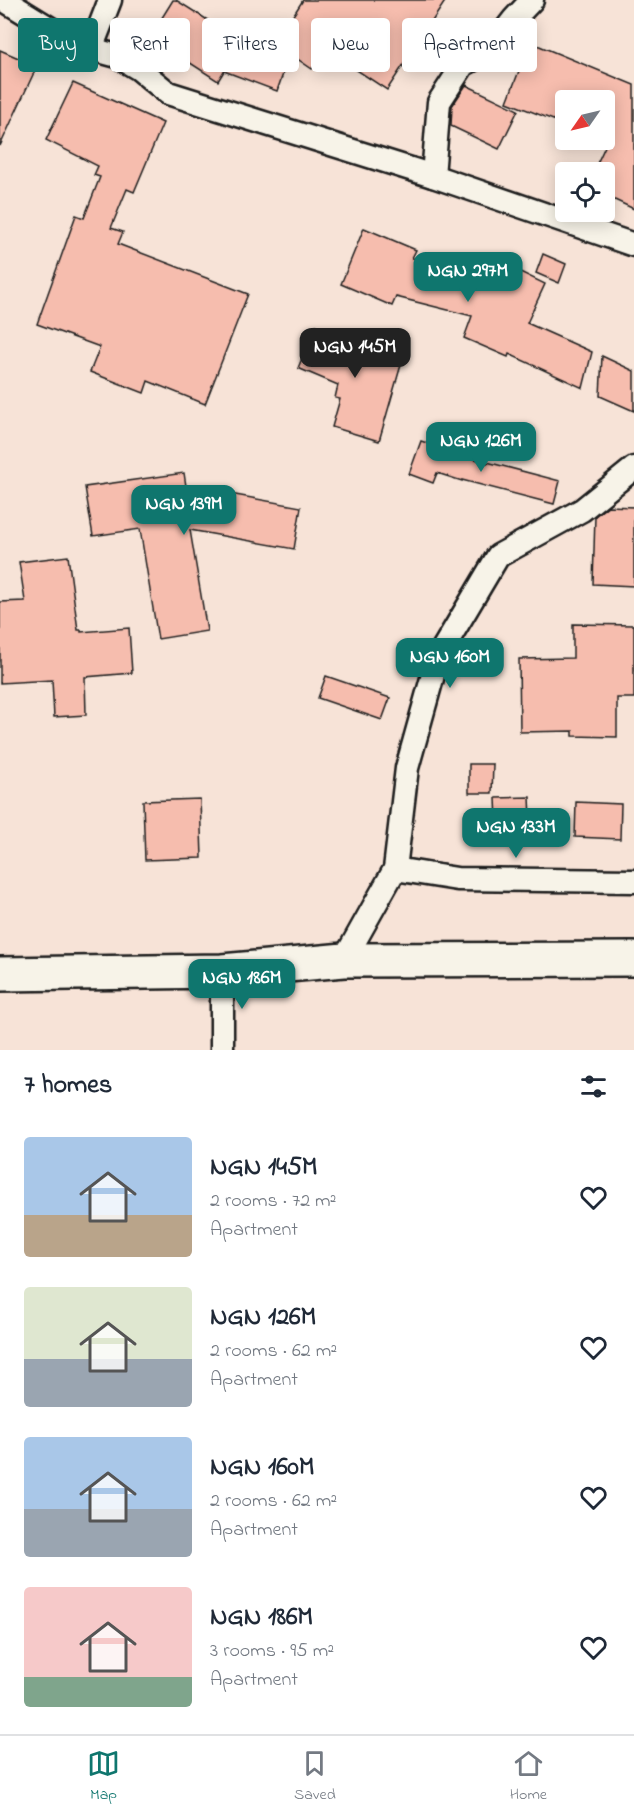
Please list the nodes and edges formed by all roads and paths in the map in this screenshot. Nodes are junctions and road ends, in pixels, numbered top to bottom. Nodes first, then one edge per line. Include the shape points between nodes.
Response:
1 (4, 0) edge
2 (110, 0) edge
3 (532, 0) edge
4 (32, 18) edge
5 (98, 31) edge
6 (98, 51) edge
7 (433, 176) junction
8 (634, 245) edge
9 (634, 468) edge
10 (395, 869) junction
11 (634, 881) edge
12 (634, 959) edge
13 (344, 960) junction
14 (222, 971) junction
15 (0, 974) edge
16 (222, 1050) edge

1 - 4 street
2 - 5 street
3 - 7 street via 490,50 463,65 439,102
6 - 7 street via 139,69 168,93
7 - 8 street
9 - 10 street via 582,510 498,556 438,657 407,768
10 - 11 street via 457,879
10 - 13 street
12 - 13 main road
13 - 14 main road
14 - 15 main road
14 - 16 street

